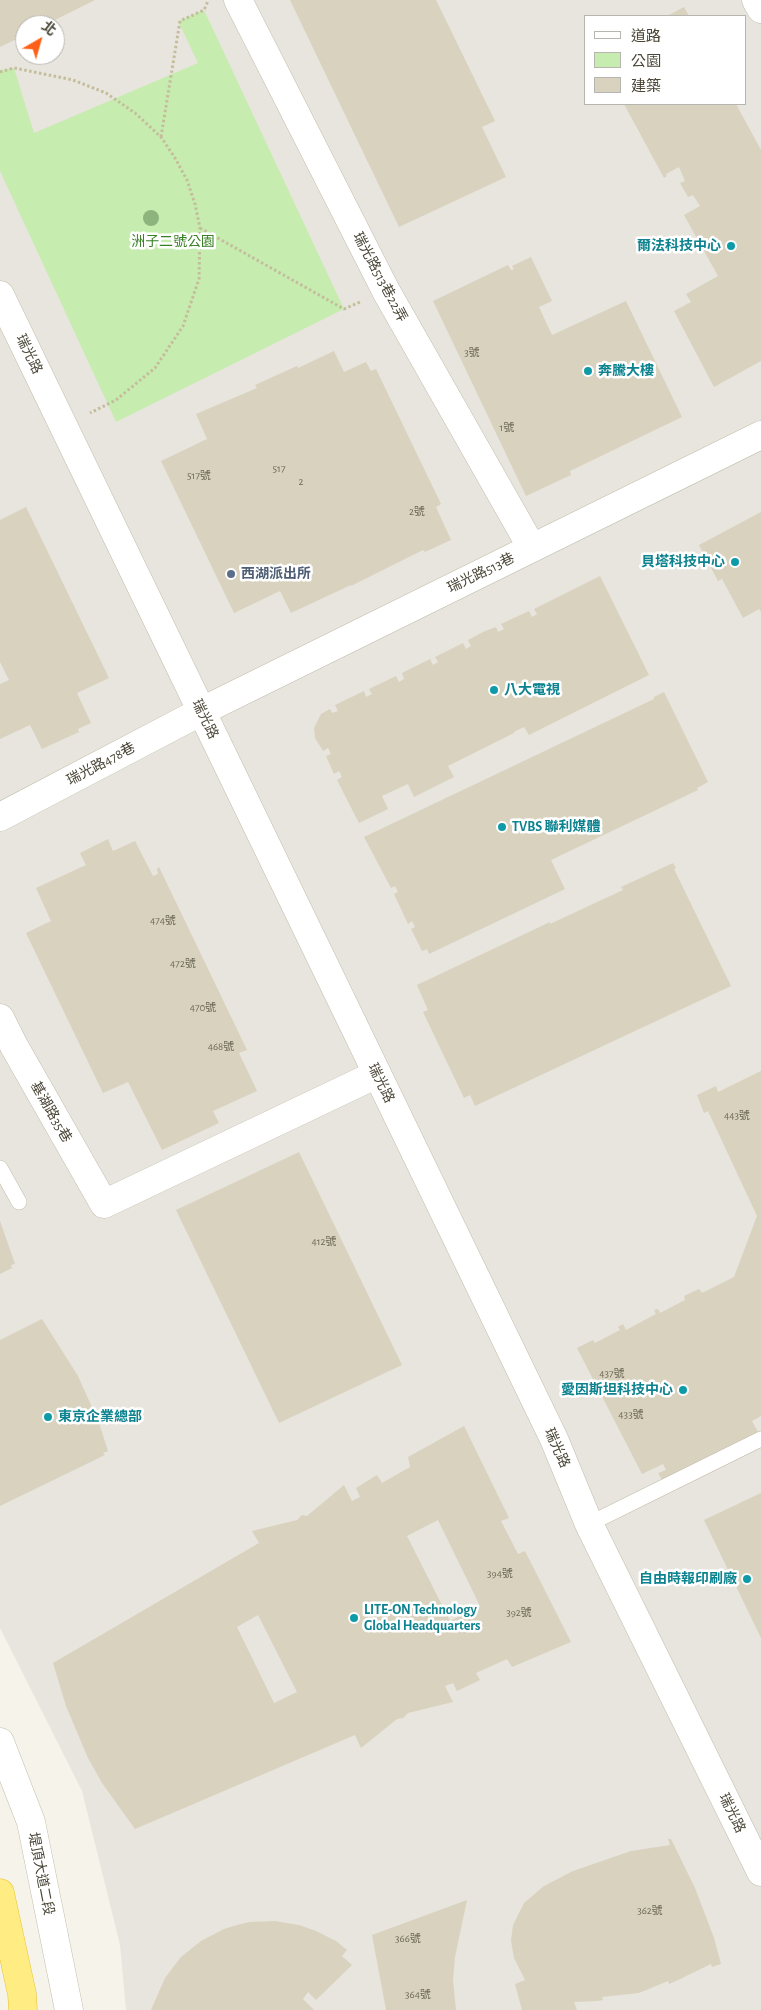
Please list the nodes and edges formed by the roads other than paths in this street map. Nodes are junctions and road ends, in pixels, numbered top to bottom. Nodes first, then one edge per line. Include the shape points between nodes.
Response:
1 (238, 0) edge
2 (756, 0) edge
3 (761, 9) edge
4 (0, 295) edge
5 (761, 435) edge
6 (532, 548) junction
7 (202, 712) junction
8 (0, 817) edge
9 (0, 1018) edge
10 (377, 1074) junction
11 (0, 1168) edge
12 (19, 1202) dead end
13 (761, 1440) edge
14 (589, 1524) junction
15 (0, 1742) edge
16 (761, 1872) edge
17 (0, 1893) edge
18 (23, 2010) edge
19 (68, 2010) edge

1 - 6 street, 瑞光路513巷22弄 via 386,291
2 - 3 street
4 - 7 street, 瑞光路
5 - 6 street, 瑞光路513巷
6 - 7 street, 瑞光路513巷
7 - 8 street, 瑞光路478巷
7 - 10 street, 瑞光路
9 - 10 street, 基湖路35巷 via 104,1204
10 - 14 street, 瑞光路 via 554,1439
11 - 12 lane
13 - 14 lane
14 - 16 street, 瑞光路
15 - 19 street, 堤頂大道二段 via 31,1822
17 - 18 highway

